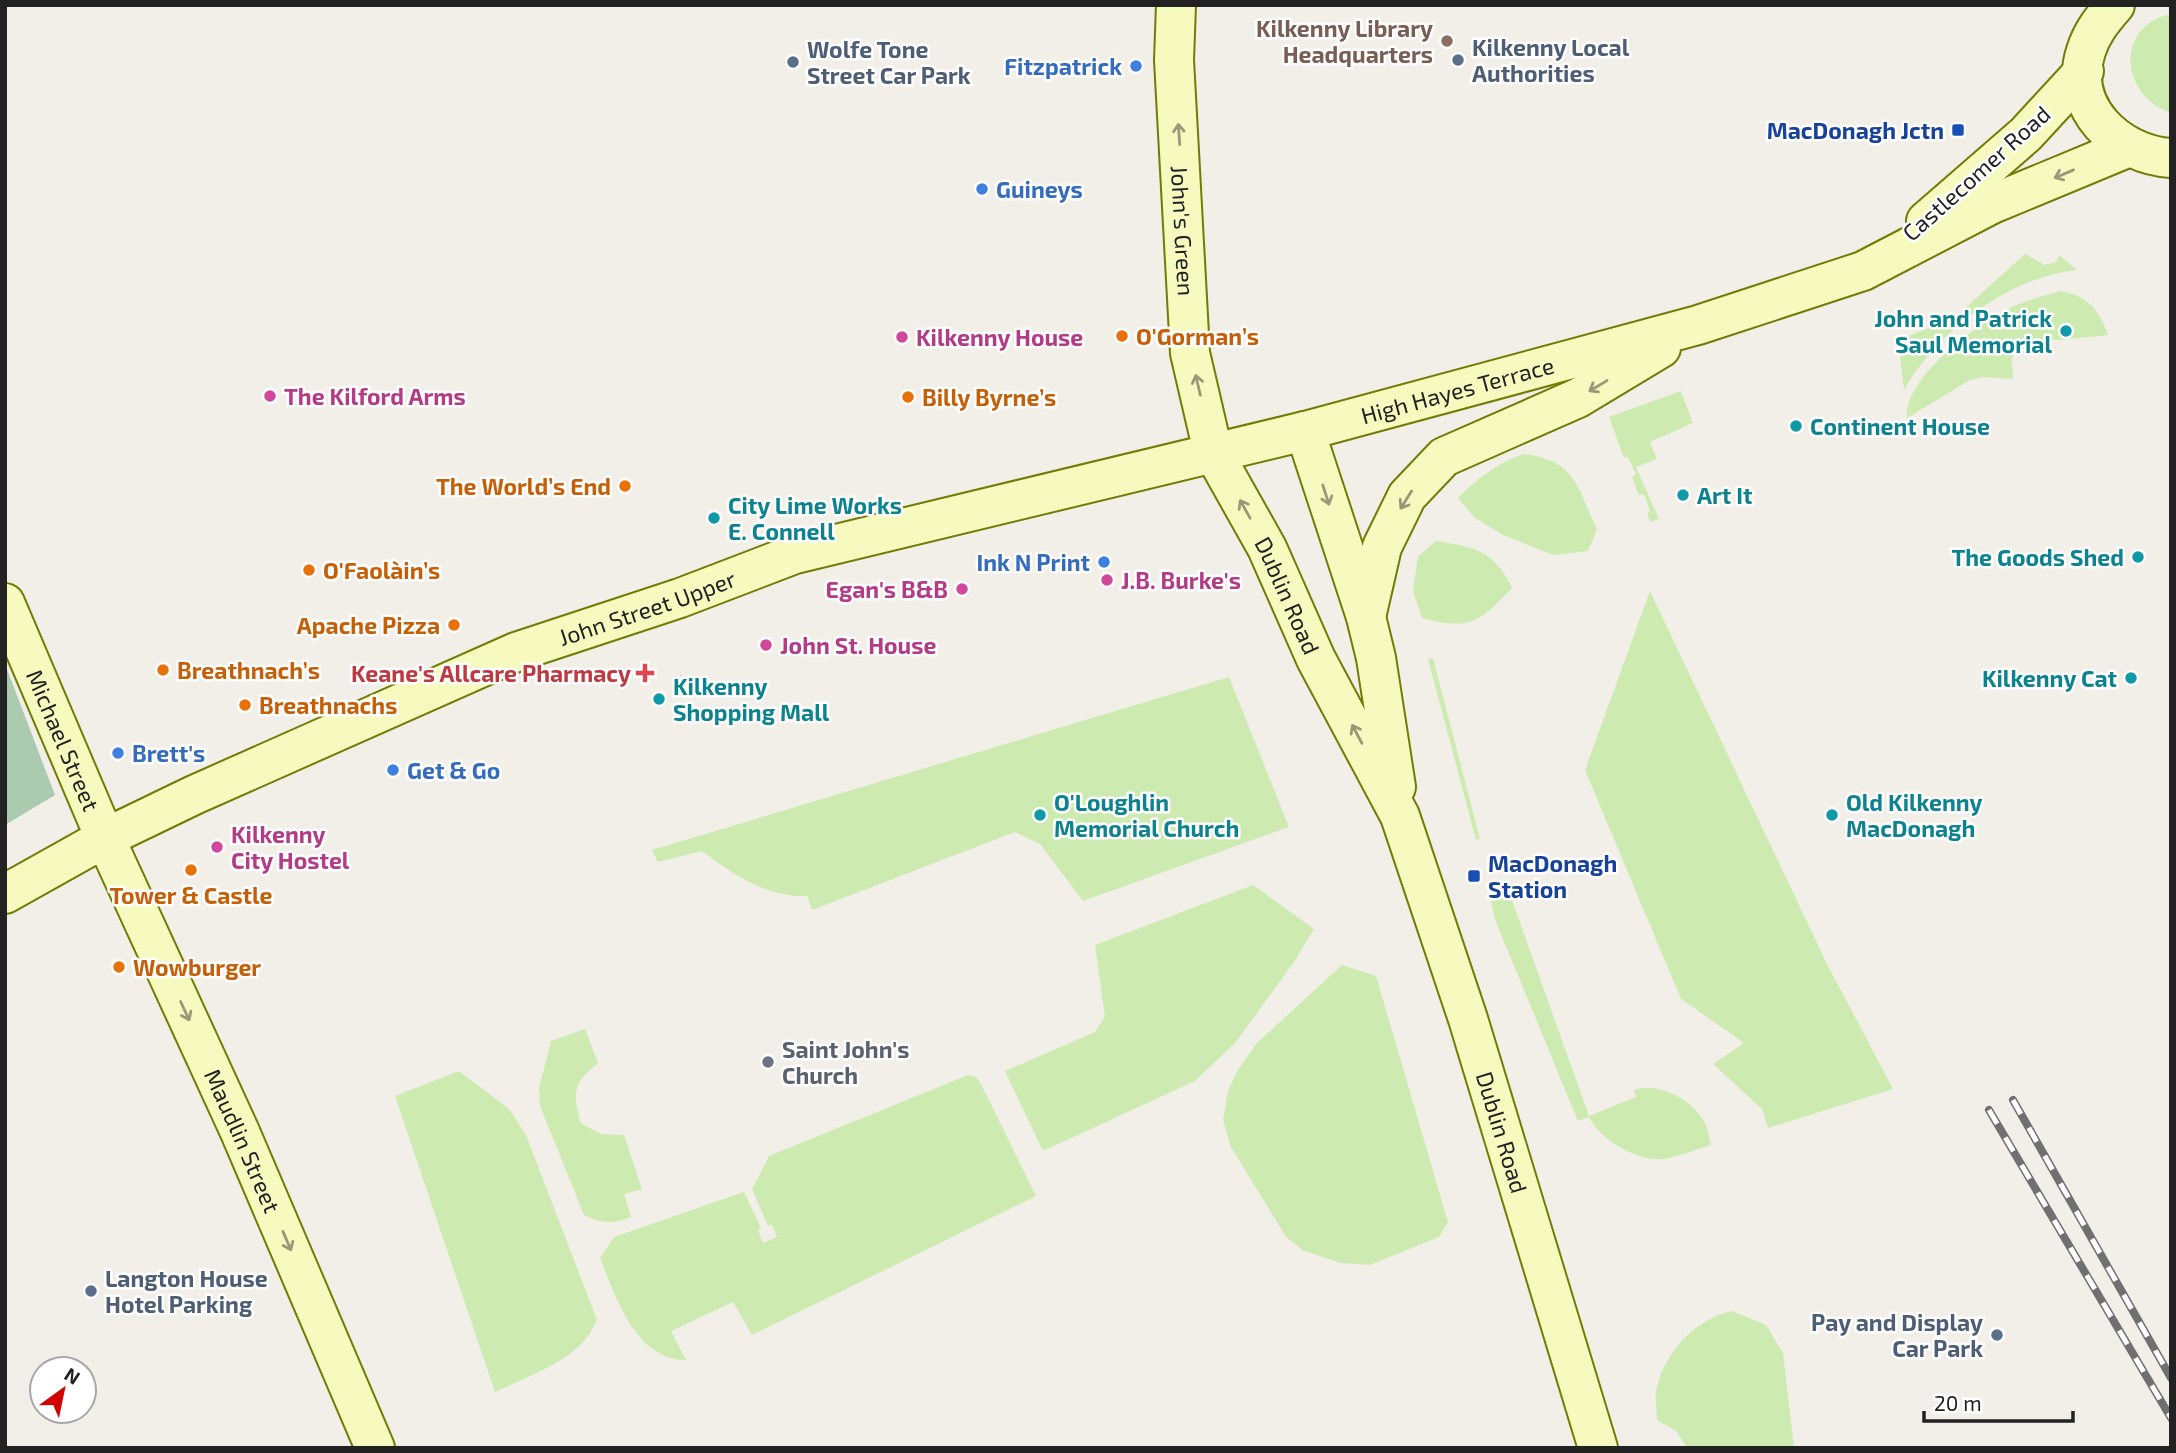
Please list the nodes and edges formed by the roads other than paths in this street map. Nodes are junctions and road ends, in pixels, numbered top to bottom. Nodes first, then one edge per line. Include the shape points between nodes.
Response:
1 (1176, 5) edge
2 (2115, 5) edge
3 (2084, 71) junction
4 (2127, 148) junction
5 (2171, 158) edge
6 (1863, 271) junction
7 (1698, 325) junction
8 (1305, 430) junction
9 (1213, 452) junction
10 (5, 603) edge
11 (1366, 617) junction
12 (1400, 816) junction
13 (105, 838) junction
14 (5, 894) edge
15 (375, 1448) edge
16 (1598, 1448) edge

9 -> 1 main road, John's Green via 1190,353 1174,60
2 - 3 main road via 2096,27 2085,53
3 - 4 main road via 2091,110 2106,132
3 - 6 main road, Castlecomer Road via 2026,134
4 - 5 main road
4 -> 6 main road, Castlecomer Road via 1992,204
6 - 7 main road, Castlecomer Road
7 - 8 main road, High Hayes Terrace
7 -> 11 main road via 1578,398 1444,457 1407,496 1382,547
8 - 9 main road, High Hayes Terrace
8 -> 11 main road, Dublin Road
12 -> 9 main road, Dublin Road via 1316,659 1267,548
9 - 13 main road, John Street Upper via 795,554 516,652
10 - 13 main road, Michael Street
11 - 12 main road, Dublin Road
12 - 16 main road, Dublin Road via 1468,1019
13 - 14 main road, John Street Upper
13 -> 15 main road, Maudlin Street via 235,1121

